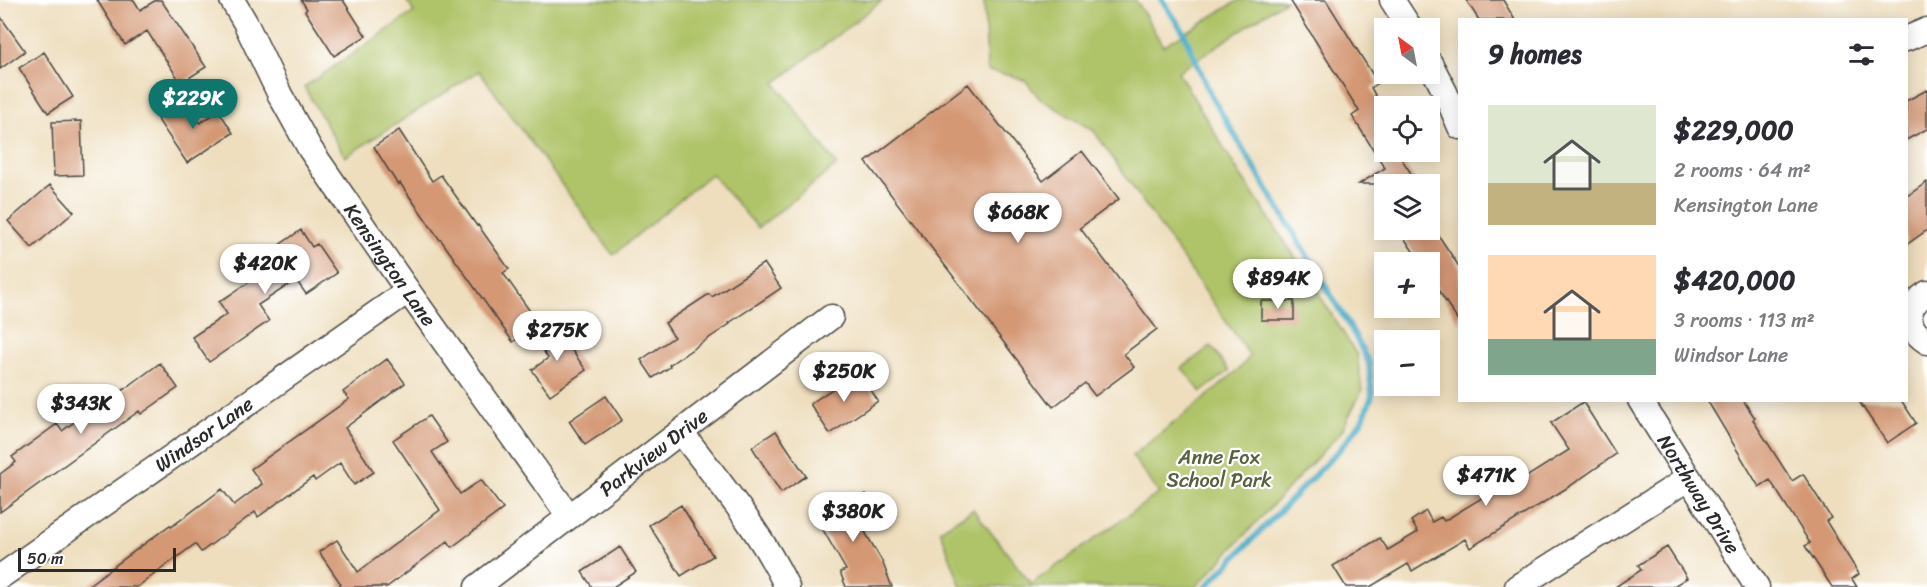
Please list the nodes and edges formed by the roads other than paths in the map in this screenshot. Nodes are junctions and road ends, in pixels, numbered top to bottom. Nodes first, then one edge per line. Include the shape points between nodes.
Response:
1 (232, 0) edge
2 (1392, 0) edge
3 (1404, 18) edge
4 (1927, 30) edge
5 (1908, 38) edge
6 (1440, 82) edge
7 (1458, 122) edge
8 (408, 291) junction
9 (1927, 292) edge
10 (831, 317) dead end
11 (1927, 342) edge
12 (1641, 402) edge
13 (681, 432) junction
14 (1689, 478) junction
15 (569, 516) junction
16 (0, 577) edge
17 (477, 587) edge
18 (787, 587) edge
19 (1517, 587) edge
20 (1757, 587) edge

1 - 8 street, Kensington Lane via 305,141
2 - 3 street
4 - 5 street
6 - 7 street
8 - 15 street, Kensington Lane
8 - 16 street, Windsor Lane
9 - 11 street via 1909,312 1909,322
10 - 13 street, Parkview Drive
12 - 14 street, Northway Drive
13 - 15 street, Parkview Drive
13 - 18 street via 748,519
14 - 19 street
14 - 20 street, Northway Drive
15 - 17 street, Parkview Drive

